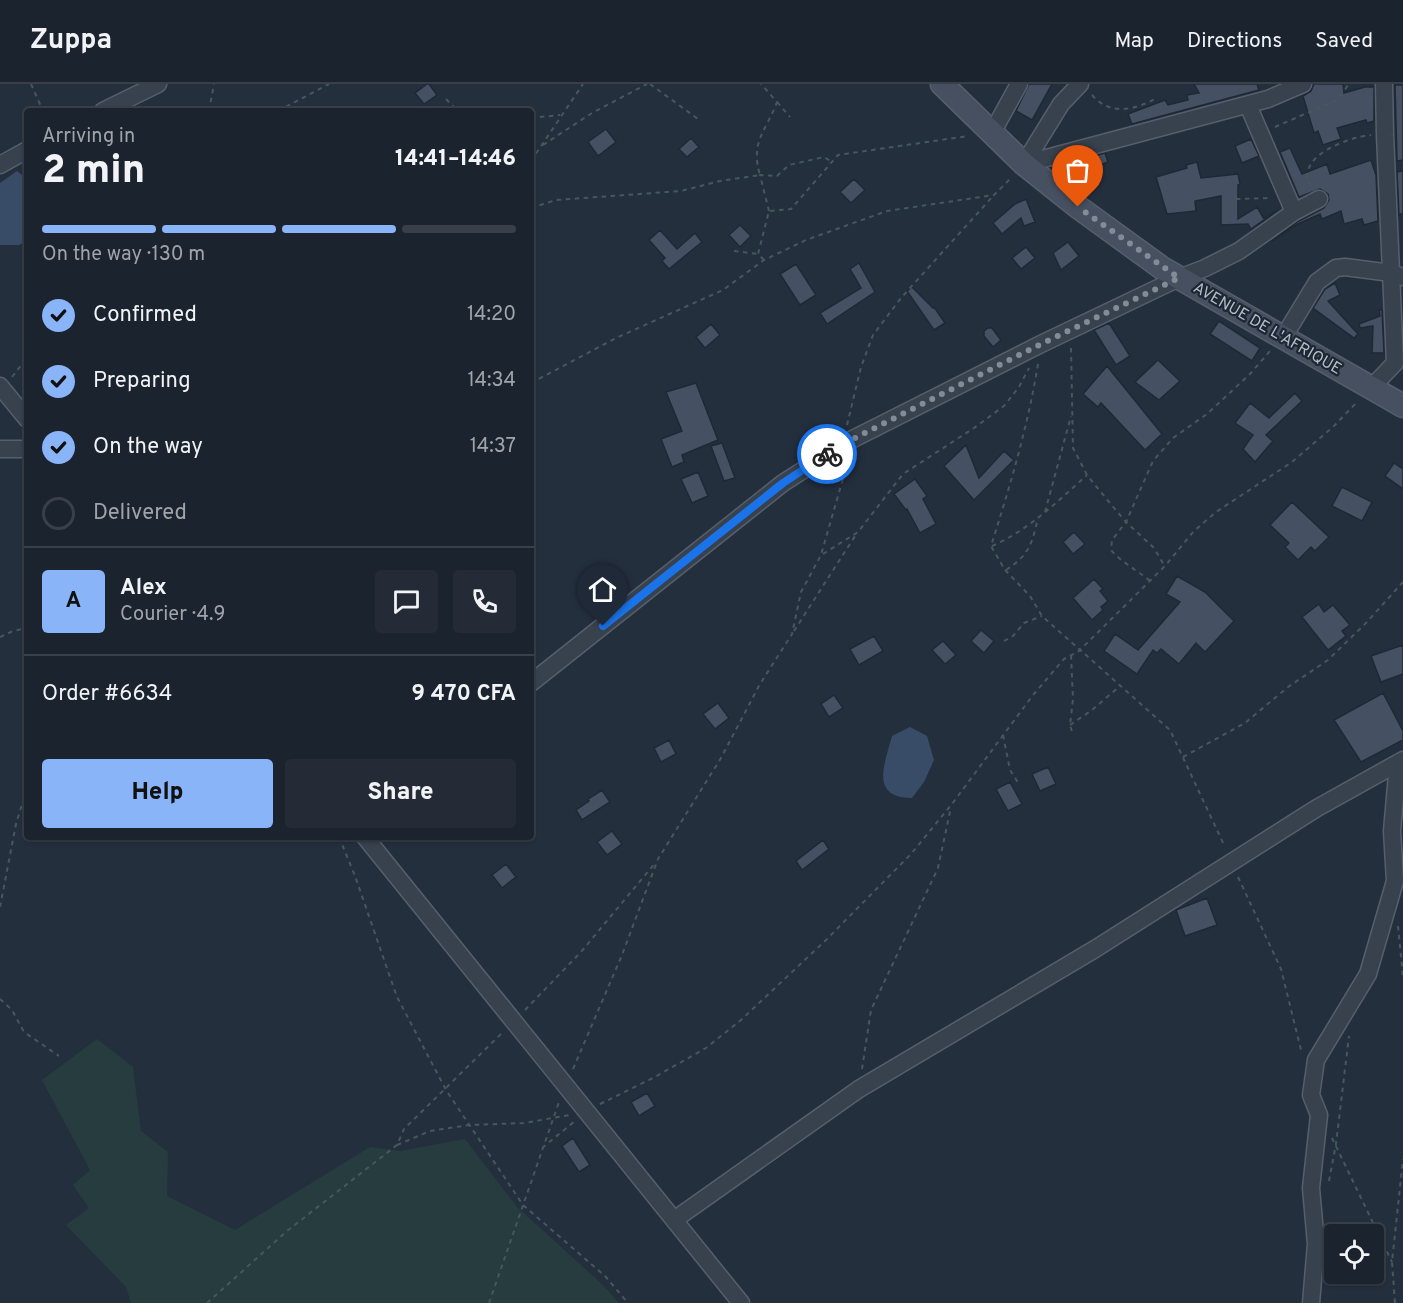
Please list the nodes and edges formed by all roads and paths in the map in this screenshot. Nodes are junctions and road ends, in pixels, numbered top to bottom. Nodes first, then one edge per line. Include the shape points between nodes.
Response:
1 (31, 84) edge
2 (158, 84) edge
3 (214, 84) edge
4 (329, 84) edge
5 (583, 84) edge
6 (648, 84) edge
7 (761, 84) edge
8 (942, 84) edge
9 (1019, 84) edge
10 (1257, 84) edge
11 (1303, 84) edge
12 (1349, 84) edge
13 (1384, 84) edge
14 (1085, 88) edge
15 (446, 99) dead end
16 (1155, 99) dead end
17 (777, 102) junction
18 (1254, 103) junction
19 (42, 108) edge
20 (108, 108) edge
21 (210, 108) edge
22 (284, 108) edge
23 (455, 108) edge
24 (560, 116) junction
25 (790, 117) dead end
26 (534, 118) edge
27 (698, 119) dead end
28 (992, 133) junction
29 (1262, 135) junction
30 (1385, 135) junction
31 (543, 144) junction
32 (24, 152) edge
33 (534, 157) edge
34 (832, 162) junction
35 (1024, 164) junction
36 (0, 165) edge
37 (760, 175) junction
38 (994, 195) junction
39 (1236, 199) dead end
40 (1319, 199) joint
41 (1290, 204) junction
42 (534, 206) edge
43 (769, 212) junction
44 (734, 251) dead end
45 (758, 254) junction
46 (764, 260) junction
47 (1397, 275) edge
48 (1179, 278) junction
49 (1071, 330) junction
50 (1282, 338) junction
51 (1041, 344) junction
52 (24, 361) edge
53 (534, 381) edge
54 (1, 387) edge
55 (1371, 388) junction
56 (1403, 406) edge
57 (1072, 414) junction
58 (24, 415) edge
59 (847, 442) junction
60 (0, 449) edge
61 (24, 449) edge
62 (1088, 475) junction
63 (1045, 513) junction
64 (1038, 518) junction
65 (1126, 522) junction
66 (858, 532) junction
67 (991, 546) junction
68 (821, 555) junction
69 (1165, 566) junction
70 (1005, 570) junction
71 (1150, 580) junction
72 (1403, 582) edge
73 (1042, 616) junction
74 (24, 629) edge
75 (792, 634) junction
76 (0, 637) edge
77 (1004, 641) dead end
78 (1079, 651) junction
79 (1071, 655) junction
80 (534, 681) edge
81 (1120, 686) dead end
82 (1070, 725) junction
83 (1003, 735) junction
84 (1072, 735) dead end
85 (1183, 757) dead end
86 (1400, 761) edge
87 (1019, 784) dead end
88 (24, 798) edge
89 (952, 804) junction
90 (340, 840) edge
91 (367, 840) edge
92 (658, 859) junction
93 (0, 907) edge
94 (1398, 922) dead end
95 (1403, 977) edge
96 (0, 999) edge
97 (514, 1022) junction
98 (1350, 1031) dead end
99 (59, 1056) dead end
100 (566, 1086) junction
101 (859, 1089) junction
102 (446, 1090) junction
103 (586, 1112) junction
104 (1318, 1115) junction
105 (552, 1118) junction
106 (469, 1125) junction
107 (1336, 1144) junction
108 (397, 1145) junction
109 (542, 1148) junction
110 (1403, 1159) edge
111 (1327, 1189) dead end
112 (524, 1205) junction
113 (674, 1220) junction
114 (1392, 1262) junction
115 (207, 1303) edge
116 (489, 1303) edge
117 (628, 1303) edge
118 (741, 1303) edge
119 (1311, 1303) edge
120 (1395, 1303) edge

1 - 19 path
2 - 20 street
3 - 21 path
4 - 22 path
5 - 24 path
6 - 27 path
6 - 31 path via 592,112
7 - 17 path
8 - 28 main road, AVENUE DE L'AFRIQUE
9 - 28 street
10 - 18 street
11 - 18 street
12 - 29 path via 1337,100
13 - 30 street
14 - 16 path via 1096,100 1124,111
14 - 35 street via 1061,104
15 - 23 path
17 - 25 path
17 - 37 path via 757,142
18 - 29 street
18 - 35 street
24 - 26 path
24 - 31 path
28 - 34 path via 838,155
28 - 35 main road, AVENUE DE L'AFRIQUE
29 - 41 street
30 - 40 path via 1354,138 1315,157 1306,176
30 - 47 street
31 - 33 path
32 - 36 street
34 - 37 path via 824,157 789,165 777,176
34 - 43 path via 791,209
35 - 38 path
35 - 48 main road, AVENUE DE L'AFRIQUE
37 - 42 path via 681,190 556,200
37 - 43 path
38 - 46 path via 887,211 806,240
38 - 59 path via 873,335 852,399
39 - 41 path
40 - 41 street
41 - 48 street via 1239,251
43 - 45 path
44 - 45 path
45 - 46 path
46 - 53 path via 723,290 616,338
47 - 50 street via 1336,268 1317,282
47 - 55 street via 1395,363
48 - 49 street
48 - 50 main road, AVENUE DE L'AFRIQUE
49 - 51 street
49 - 57 path
50 - 55 main road, AVENUE DE L'AFRIQUE
50 - 65 path via 1250,374 1207,414 1173,438 1153,461
51 - 59 street
51 - 66 path via 1004,406 903,474
51 - 67 path via 1021,447
52 - 54 path
54 - 58 street
55 - 56 main road, AVENUE DE L'AFRIQUE
55 - 69 path via 1292,462 1194,531
57 - 62 path via 1074,448
57 - 63 path
59 - 68 path via 844,476
59 - 80 street via 783,483
60 - 61 street
62 - 63 path
62 - 65 path
63 - 64 path
64 - 67 path via 1012,538
64 - 70 path via 1032,543 1024,556
65 - 69 path via 1154,548
65 - 71 path via 1112,540 1111,550
66 - 68 path
66 - 75 path
67 - 70 path
68 - 75 path via 801,591
69 - 71 path
70 - 73 path via 1030,596
71 - 78 path
72 - 85 path via 1328,660 1245,723
73 - 77 path via 1024,623
73 - 78 path
74 - 76 path
75 - 92 path
78 - 79 path
79 - 82 path
79 - 83 path via 1033,695
81 - 82 path
82 - 84 path
83 - 87 path via 1010,770
83 - 89 path
86 - 101 street
86 - 104 street via 1392,831 1395,881 1368,974 1316,1060 1311,1095
88 - 93 path
89 - 101 path via 938,868 871,1010
89 - 103 path via 903,862 741,1020 706,1048
90 - 102 path via 397,997
91 - 97 street
92 - 97 path via 581,952
92 - 100 path
94 - 95 path
96 - 99 path via 12,1010 24,1032
97 - 100 street
97 - 102 path
98 - 107 path
100 - 103 street
100 - 105 path
101 - 113 street
102 - 106 path
102 - 108 path via 404,1129
103 - 105 path
103 - 109 path
103 - 113 street
104 - 107 path
104 - 119 street via 1311,1188 1316,1244
105 - 106 path
105 - 109 path
106 - 108 path via 430,1131
106 - 112 path
107 - 111 path
107 - 114 path
108 - 115 path via 287,1231
109 - 112 path
110 - 114 path
112 - 116 path
112 - 117 path via 605,1276
113 - 118 street
114 - 120 path

